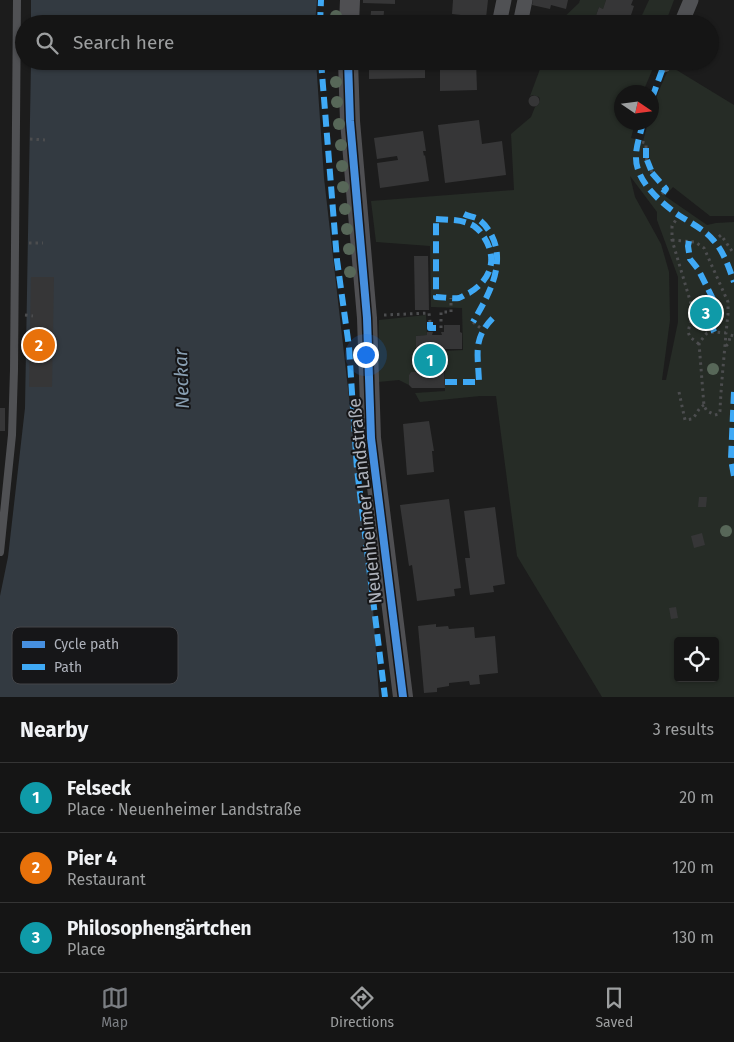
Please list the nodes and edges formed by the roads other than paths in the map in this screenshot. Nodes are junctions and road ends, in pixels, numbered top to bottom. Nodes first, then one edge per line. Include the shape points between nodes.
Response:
1 (17, 0) edge
2 (350, 0) edge
3 (504, 0) edge
4 (691, 0) edge
5 (17, 15) edge
6 (349, 15) edge
7 (502, 15) edge
8 (685, 15) edge
9 (16, 70) edge
10 (348, 70) edge
11 (0, 552) edge
12 (402, 697) edge

1 - 5 lane
2 - 6 main road
3 - 7 street
4 - 8 street
9 - 11 lane via 13,407
10 - 12 main road, Neuenheimer Landstraße via 367,318 371,438

